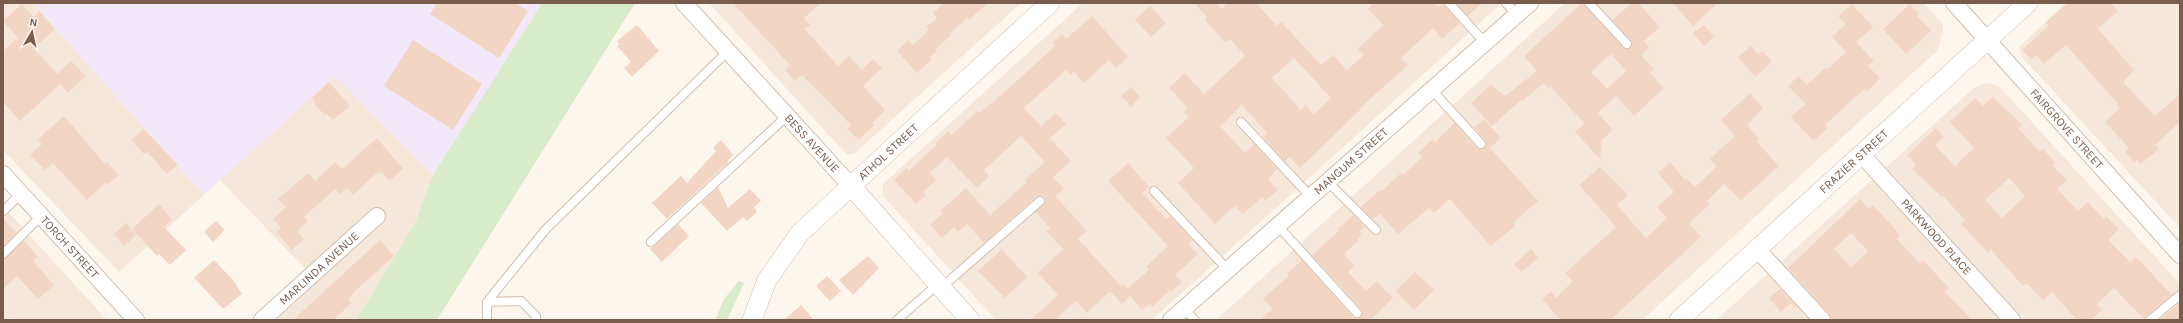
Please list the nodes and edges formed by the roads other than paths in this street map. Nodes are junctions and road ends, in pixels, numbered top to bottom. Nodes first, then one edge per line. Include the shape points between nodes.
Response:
1 (684, 3) edge
2 (1050, 3) edge
3 (1449, 3) edge
4 (1506, 3) edge
5 (1530, 3) edge
6 (1589, 3) edge
7 (1954, 3) edge
8 (2028, 3) edge
9 (1517, 14) junction
10 (1987, 40) junction
11 (1485, 43) junction
12 (1627, 44) dead end
13 (728, 51) junction
14 (1432, 90) junction
15 (787, 116) junction
16 (1241, 122) dead end
17 (1481, 144) dead end
18 (1862, 154) junction
19 (3, 174) edge
20 (1328, 182) junction
21 (851, 186) junction
22 (1154, 191) dead end
23 (21, 194) junction
24 (1311, 197) junction
25 (1040, 202) dead end
26 (3, 211) edge
27 (41, 216) junction
28 (377, 216) dead end
29 (1278, 226) junction
30 (1376, 230) dead end
31 (651, 242) dead end
32 (1757, 249) junction
33 (3, 254) edge
34 (2180, 255) edge
35 (1228, 270) junction
36 (940, 286) junction
37 (2180, 295) edge
38 (487, 302) junction
39 (1357, 313) dead end
40 (1190, 314) edge
41 (136, 320) edge
42 (262, 320) edge
43 (487, 320) edge
44 (536, 320) edge
45 (752, 320) edge
46 (897, 320) edge
47 (970, 320) edge
48 (1172, 320) edge
49 (1679, 320) edge
50 (1822, 320) edge
51 (2012, 320) edge
52 (2150, 320) edge

1 - 13 street, BESS AVENUE
2 - 21 street, ATHOL STREET
3 - 11 lane
4 - 9 lane
5 - 9 street, MANGUM STREET
6 - 12 lane
7 - 10 street, FAIRGROVE STREET
8 - 10 street, FRAZIER STREET
9 - 11 street, MANGUM STREET
10 - 18 street, FRAZIER STREET
10 - 34 street, FAIRGROVE STREET
11 - 14 street, MANGUM STREET
13 - 15 street, BESS AVENUE
13 - 38 lane via 546,229
14 - 17 lane
14 - 20 street, MANGUM STREET
15 - 21 street, BESS AVENUE
15 - 31 lane
16 - 24 lane
18 - 32 street, FRAZIER STREET
18 - 51 street, PARKWOOD PLACE
19 - 23 street, TORCH STREET
20 - 24 street, MANGUM STREET
20 - 30 lane
21 - 36 street, BESS AVENUE
21 - 45 street, ATHOL STREET via 800,233 767,280
22 - 35 lane
23 - 26 lane
23 - 27 street, TORCH STREET
24 - 29 street, MANGUM STREET
25 - 36 lane
27 - 33 lane
27 - 41 street, TORCH STREET
28 - 42 street, MARLINDA AVENUE
29 - 35 street, MANGUM STREET
29 - 39 lane
32 - 49 street, FRAZIER STREET
32 - 50 street
35 - 40 street, MANGUM STREET
36 - 46 lane
36 - 47 street, BESS AVENUE
37 - 52 lane
38 - 43 lane
38 - 44 lane via 521,301 536,316
40 - 48 street, MANGUM STREET

